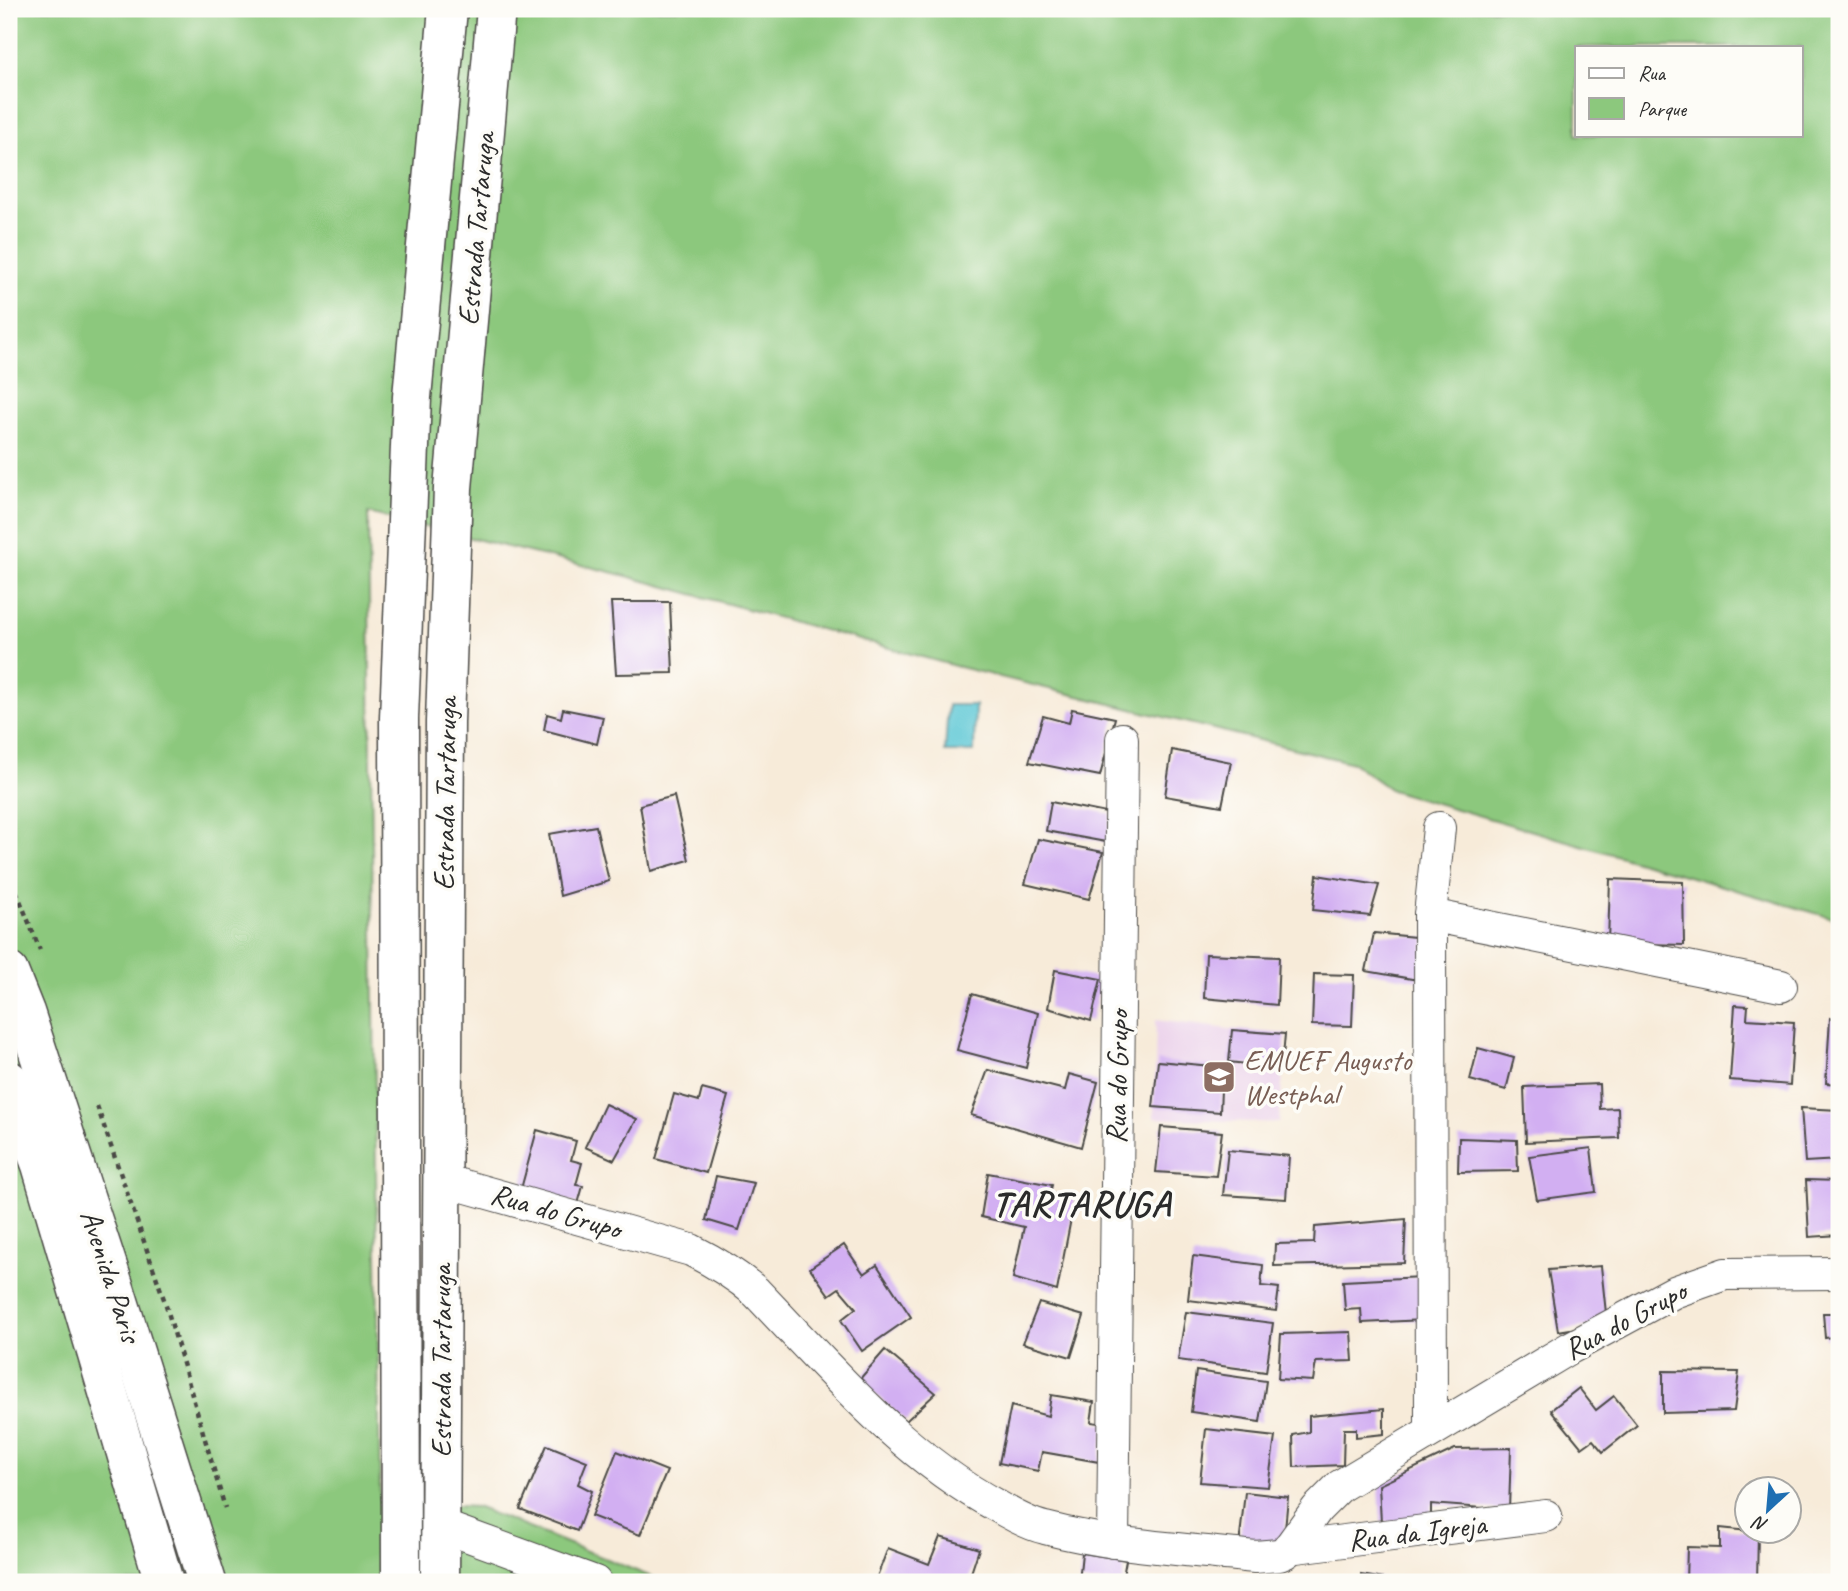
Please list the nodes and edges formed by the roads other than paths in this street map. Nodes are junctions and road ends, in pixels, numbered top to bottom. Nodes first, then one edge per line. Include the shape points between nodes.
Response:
1 (447, 9) edge
2 (496, 9) edge
3 (1122, 739) dead end
4 (1439, 828) dead end
5 (1430, 915) junction
6 (9, 972) edge
7 (1781, 986) dead end
8 (9, 1080) edge
9 (442, 1180) junction
10 (1839, 1273) edge
11 (1431, 1431) junction
12 (1546, 1516) dead end
13 (439, 1525) junction
14 (1113, 1542) junction
15 (1288, 1548) junction
16 (164, 1582) edge
17 (207, 1582) edge
18 (401, 1582) edge
19 (440, 1582) edge
20 (595, 1582) edge

1 - 18 street, Estrada Tartaruga via 412,397 399,718
2 - 9 street, Estrada Tartaruga via 453,488 445,722
3 - 14 street, Rua do Grupo
4 - 5 street
5 - 7 street
5 - 11 street
6 - 17 street, Avenida Paris
8 - 16 street, Avenida Paris via 41,1165
9 - 13 street, Estrada Tartaruga
9 - 14 street, Rua do Grupo via 677,1246 718,1263 756,1292 884,1424 969,1491 1044,1528
10 - 11 street, Rua do Grupo via 1725,1274 1693,1284 1570,1348
11 - 15 street, Rua do Grupo via 1340,1486
12 - 15 street, Rua da Igreja
13 - 19 street, Estrada Tartaruga
13 - 20 street
14 - 15 street, Rua do Grupo via 1255,1557 1279,1555

